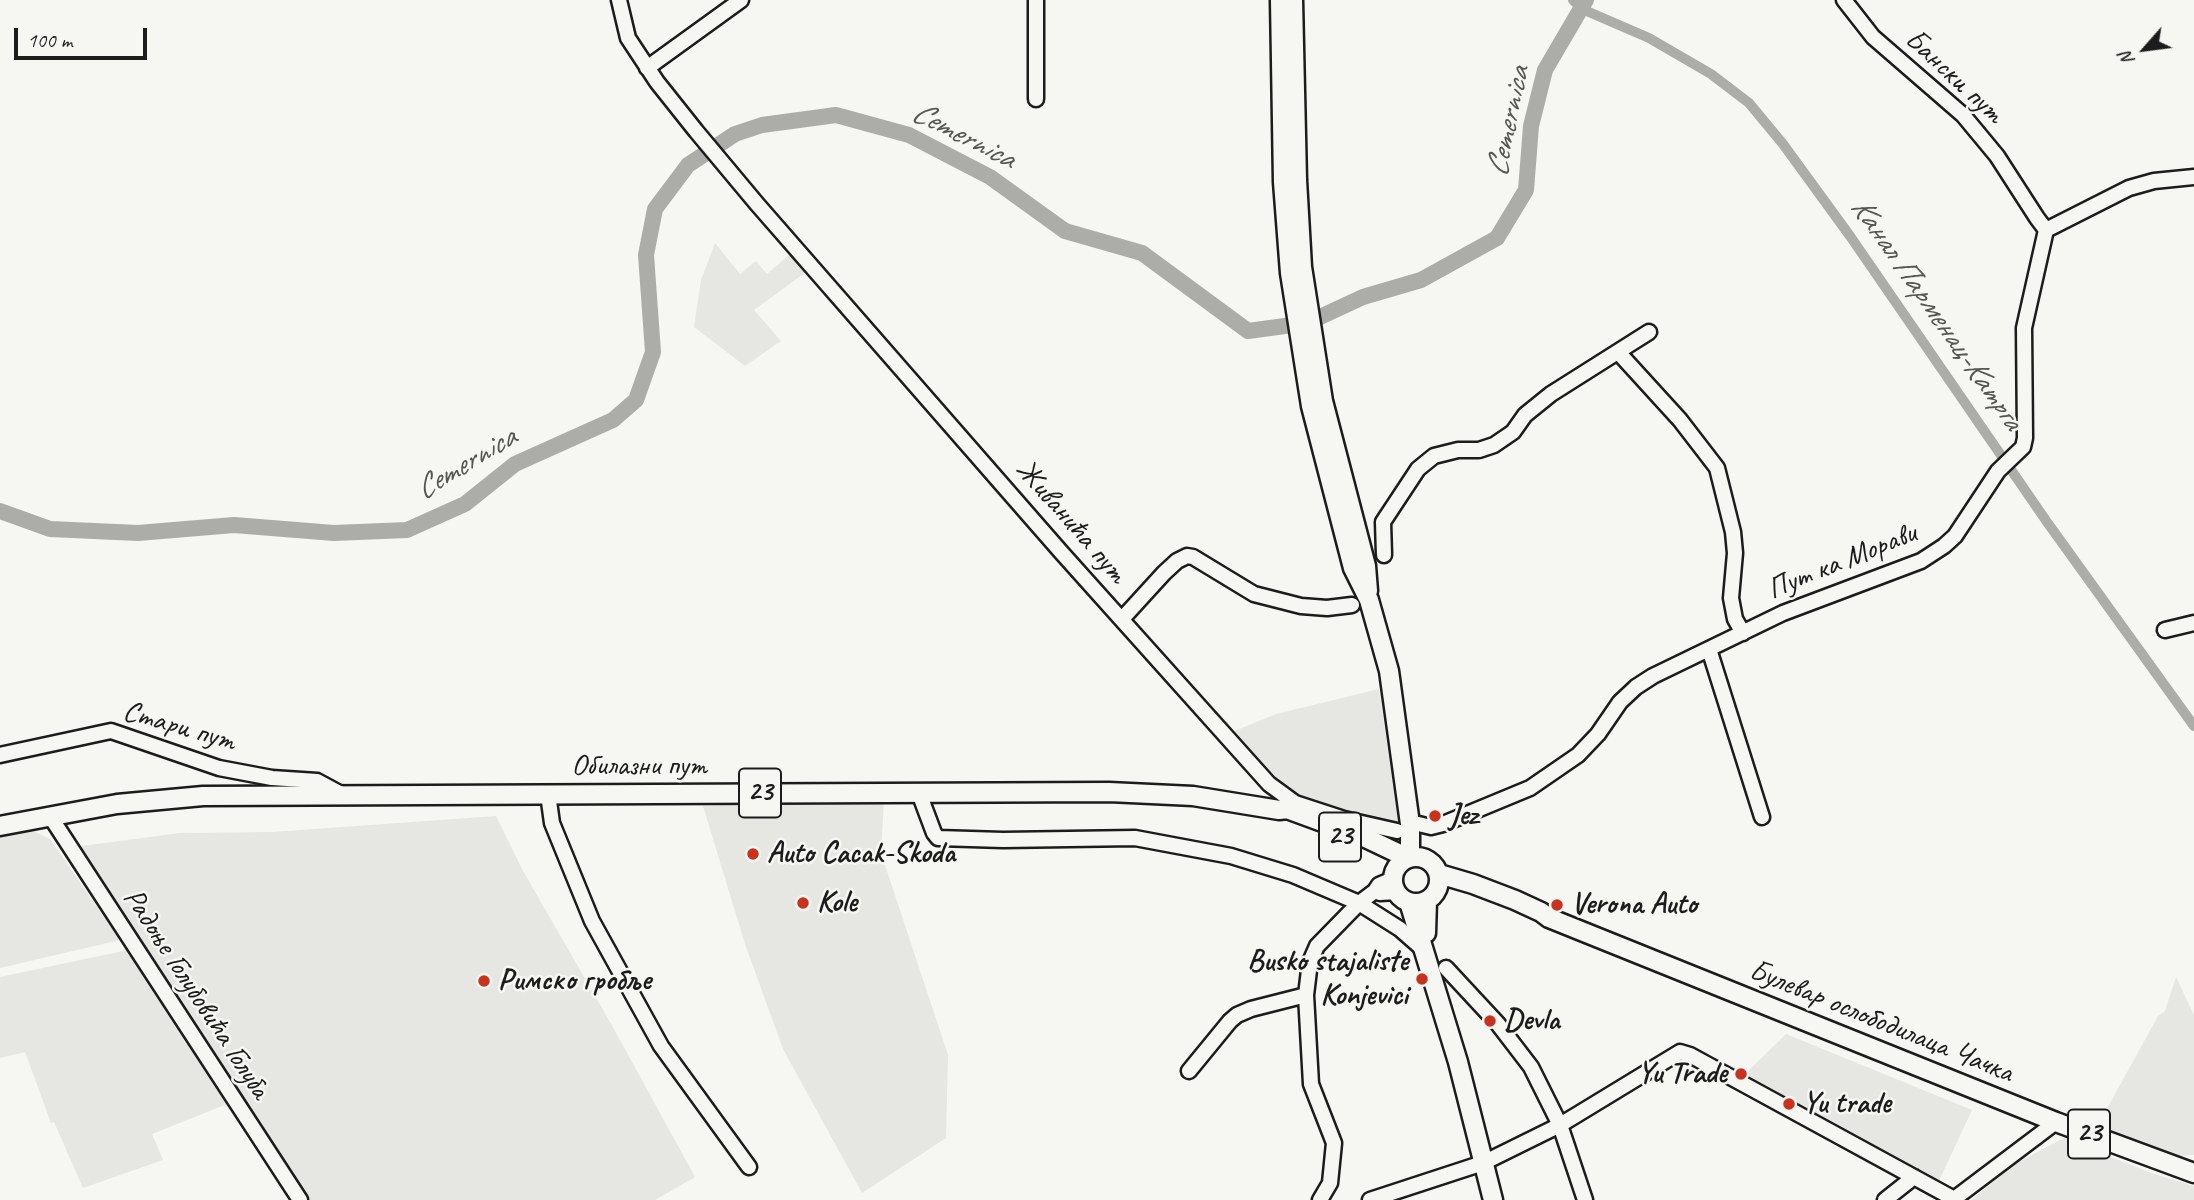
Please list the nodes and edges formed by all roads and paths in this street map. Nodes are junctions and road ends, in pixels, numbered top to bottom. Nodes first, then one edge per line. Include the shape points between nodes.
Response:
1 (619, 0) edge
2 (741, 0) edge
3 (1035, 0) edge
4 (1280, 0) edge
5 (1293, 0) edge
6 (1844, 0) edge
7 (648, 68) junction
8 (1036, 99) dead end
9 (2194, 177) edge
10 (2046, 230) junction
11 (1296, 270) junction
12 (1649, 332) dead end
13 (1618, 352) junction
14 (1384, 555) dead end
15 (1360, 603) junction
16 (1122, 619) junction
17 (2194, 623) edge
18 (2165, 630) dead end
19 (1743, 633) junction
20 (1709, 649) junction
21 (0, 755) edge
22 (919, 793) junction
23 (548, 794) junction
24 (343, 795) junction
25 (1286, 807) junction
26 (50, 816) junction
27 (1762, 817) dead end
28 (1443, 824) joint
29 (0, 826) edge
30 (1407, 827) junction
31 (1378, 843) junction
32 (1415, 858) junction
33 (1439, 874) junction
34 (1409, 890) junction
35 (1360, 903) junction
36 (1549, 918) junction
37 (1427, 950) junction
38 (1446, 968) dead end
39 (1306, 995) junction
40 (1189, 1071) dead end
41 (2056, 1122) junction
42 (1560, 1125) junction
43 (1483, 1163) junction
44 (749, 1167) dead end
45 (2194, 1173) edge
46 (1914, 1177) junction
47 (1955, 1199) edge
48 (300, 1200) edge
49 (1320, 1200) edge
50 (1370, 1200) edge
51 (1493, 1200) edge
52 (1586, 1200) edge
53 (1885, 1200) edge

1 - 7 street via 628,38
2 - 7 street
3 - 8 street
4 - 11 main road via 1283,182
5 - 11 main road
6 - 10 street, Бански пут via 1873,37 1963,115 1997,156
7 - 16 street, Живанића пут via 745,189
9 - 10 street via 2129,188
10 - 19 street, Пут ка Морави via 2024,328 2025,439 2020,451 1955,536 1932,555
11 - 15 main road via 1317,404
12 - 13 street
13 - 14 street via 1551,394 1494,445 1434,456 1418,469 1382,522
13 - 19 street via 1681,420 1717,468 1733,532 1731,597
15 - 16 street via 1301,606 1254,594 1187,556 1164,573
15 - 30 main road via 1389,671
16 - 25 street, Живанића пут
17 - 18 street
19 - 20 street, Пут ка Морави
20 - 27 street
20 - 28 street, Пут ка Морави via 1636,687 1578,755 1530,788
21 - 24 street, Стари пут via 111,732 219,768 317,781
22 - 23 main road, Обилазни пут / 23
22 - 25 main road, Обилазни пут / 23 via 1167,794
22 - 35 street via 939,838 1135,838 1254,861
23 - 24 main road, Обилазни пут / 23
23 - 44 street via 552,823 592,921 661,1046
24 - 26 main road, Обилазни пут / 23 via 174,797
25 - 30 street, Живанића пут
25 - 31 main road, 23
25 - 34 main road, 23 via 1370,850
26 - 29 main road, Обилазни пут / 23
26 - 48 street, Радоње Голубовића Голуба
28 - 30 street, Живанића пут
30 - 31 main road via 1395,839
30 - 32 main road via 1418,832
31 - 32 main road, 23
32 - 33 main road, 23 via 1433,863
32 - 34 main road, 23 via 1400,863
33 - 34 main road via 1439,885
33 - 36 main road, Булевар ослободилаца Чачка / 23 via 1490,890
34 - 35 street via 1379,885
34 - 36 main road, Булевар ослободилаца Чачка / 23 via 1464,891
34 - 37 main road via 1425,929
35 - 37 street
35 - 39 street via 1317,946
36 - 41 main road, Булевар ослободилаца Чачка / 23
37 - 43 main road via 1457,1048
38 - 42 street via 1531,1067
39 - 40 street via 1237,1015
39 - 49 street via 1311,1084 1334,1143 1330,1183
41 - 45 main road, Булевар ослободилаца Чачка / 23
41 - 47 street
42 - 43 street
42 - 46 street via 1679,1052
42 - 52 street
43 - 50 street
43 - 51 main road
46 - 47 street
46 - 53 street

